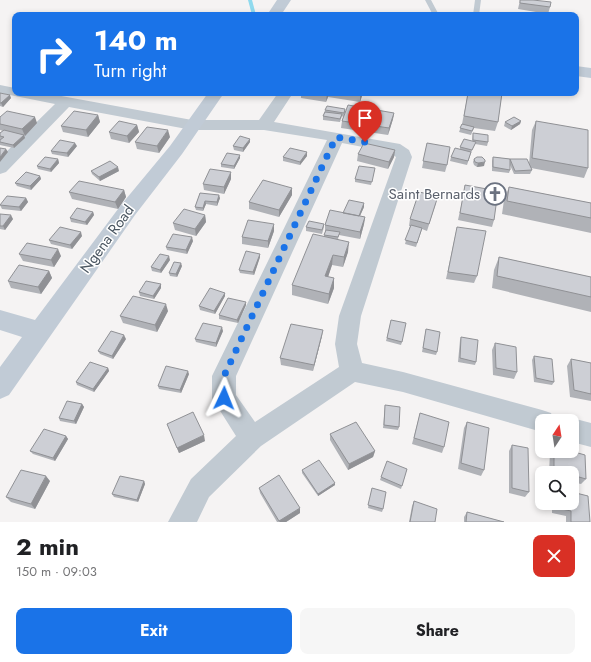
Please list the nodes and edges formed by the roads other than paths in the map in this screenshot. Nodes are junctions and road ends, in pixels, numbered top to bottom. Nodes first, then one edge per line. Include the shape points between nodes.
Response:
1 (284, 0) edge
2 (428, 0) edge
3 (478, 0) edge
4 (276, 12) edge
5 (434, 12) edge
6 (477, 12) edge
7 (579, 71) edge
8 (591, 73) edge
9 (0, 89) edge
10 (12, 91) edge
11 (36, 96) edge
12 (214, 96) edge
13 (284, 96) edge
14 (65, 102) junction
15 (192, 125) junction
16 (264, 125) junction
17 (336, 137) junction
18 (0, 168) edge
19 (0, 320) edge
20 (40, 332) junction
21 (352, 371) junction
22 (0, 387) edge
23 (535, 419) edge
24 (579, 432) edge
25 (591, 435) edge
26 (252, 438) junction
27 (182, 522) edge

1 - 4 street
2 - 5 lane
3 - 6 lane
7 - 8 street
9 - 10 street
11 - 14 street
12 - 15 street, Ngena Road
13 - 16 street
14 - 15 street
14 - 18 street
15 - 16 street
15 - 20 street, Ngena Road
16 - 17 street
17 - 21 street via 394,148 404,157 350,316 346,344
17 - 26 street via 224,376 224,398
19 - 20 street
20 - 22 street, Ngena Road
21 - 23 street via 403,382
21 - 26 street
24 - 25 street
26 - 27 street via 200,488

